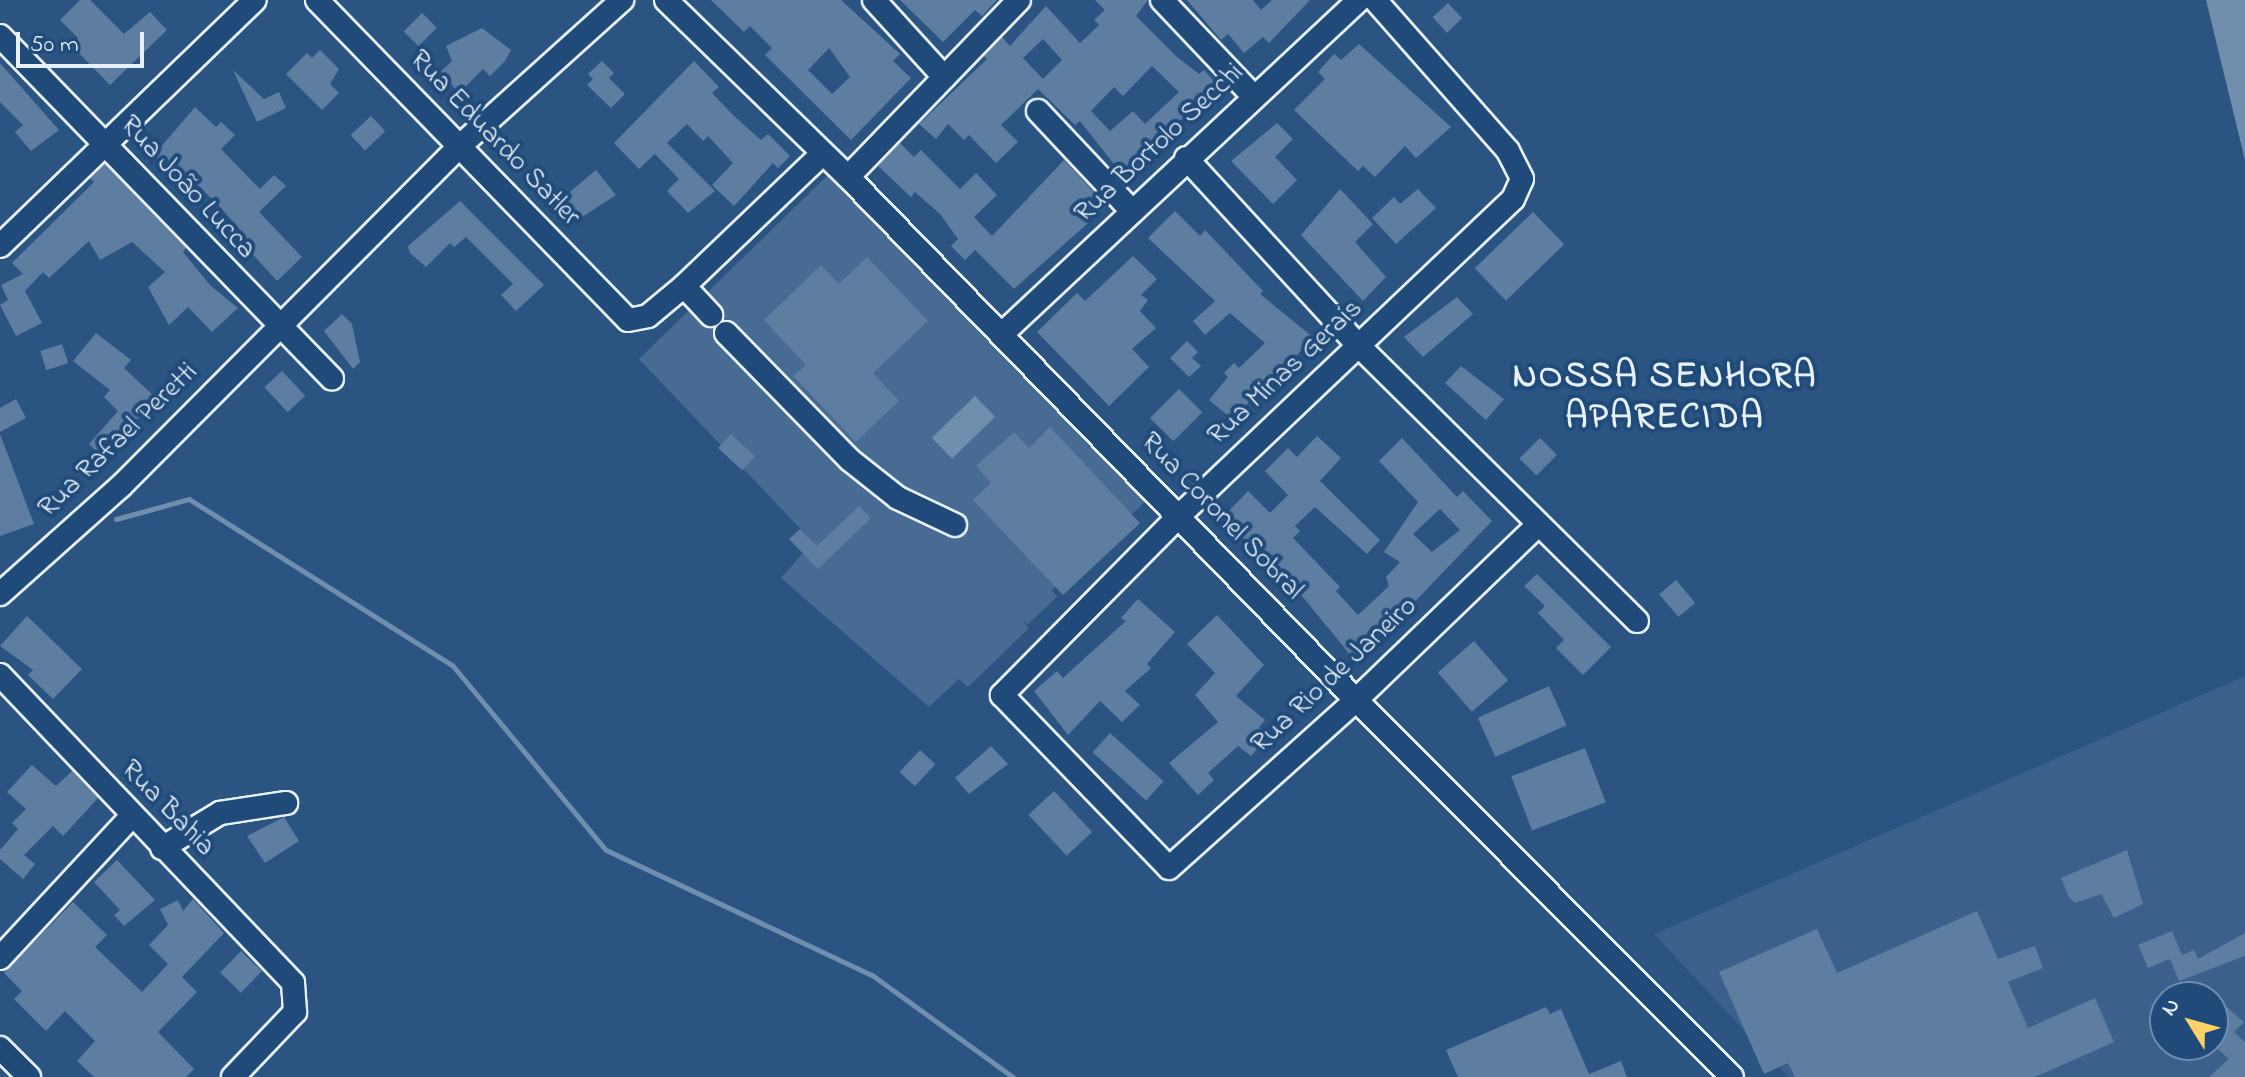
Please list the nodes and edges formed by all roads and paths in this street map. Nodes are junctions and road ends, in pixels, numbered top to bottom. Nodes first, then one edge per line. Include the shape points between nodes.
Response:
1 (255, 0) edge
2 (317, 0) edge
3 (622, 0) edge
4 (666, 0) edge
5 (874, 0) edge
6 (1019, 0) edge
7 (1162, 0) edge
8 (1359, 0) edge
9 (1375, 0) edge
10 (0, 36) edge
11 (944, 77) junction
12 (1254, 97) junction
13 (1038, 111) dead end
14 (104, 142) junction
15 (461, 145) junction
16 (822, 154) junction
17 (1186, 158) junction
18 (848, 177) junction
19 (1132, 211) junction
20 (0, 246) edge
21 (684, 286) junction
22 (711, 315) dead end
23 (276, 326) junction
24 (726, 333) dead end
25 (1002, 334) junction
26 (1359, 346) junction
27 (332, 379) dead end
28 (1179, 516) junction
29 (955, 525) dead end
30 (1538, 525) junction
31 (0, 594) edge
32 (1637, 621) dead end
33 (0, 675) edge
34 (1356, 700) junction
35 (286, 803) dead end
36 (131, 817) junction
37 (162, 848) junction
38 (1169, 868) joint
39 (0, 958) edge
40 (0, 1048) edge
41 (29, 1077) edge
42 (233, 1077) edge
43 (1732, 1077) edge

1 - 14 street
2 - 15 street, Rua Eduardo Satler
3 - 15 street
4 - 16 street, Rua Coronel Sobral
5 - 11 street
6 - 11 street
7 - 12 street
8 - 12 street, Rua Bortolo Secchi
9 - 26 street, Rua Minas Gerais via 1508,151 1522,179 1513,199
10 - 14 street, Rua João Lucca
11 - 18 street
12 - 17 street, Rua Bortolo Secchi
13 - 19 street
14 - 20 street
14 - 23 street, Rua João Lucca
15 - 21 street, Rua Eduardo Satler via 628,320 648,316
15 - 23 street, Rua Rafael Peretti
16 - 18 street, Rua Coronel Sobral
16 - 21 street
17 - 19 street, Rua Bortolo Secchi
17 - 26 street
18 - 25 street, Rua Coronel Sobral
19 - 25 street, Rua Bortolo Secchi
21 - 22 street
23 - 27 street, Rua João Lucca
23 - 31 street, Rua Rafael Peretti via 121,486
24 - 29 street via 850,460 898,498
25 - 28 street, Rua Coronel Sobral
26 - 28 street, Rua Minas Gerais
26 - 30 street
28 - 34 street, Rua Coronel Sobral
28 - 38 street, Rua Minas Gerais via 1002,695
30 - 32 street
30 - 34 street, Rua Rio de Janeiro
33 - 36 street, Rua Bahia
34 - 38 street, Rua Rio de Janeiro
34 - 43 street, Rua Coronel Sobral
35 - 37 street via 220,813
36 - 37 street, Rua Bahia
36 - 39 street
37 - 42 street, Rua Bahia via 293,983 295,1012
40 - 41 street

